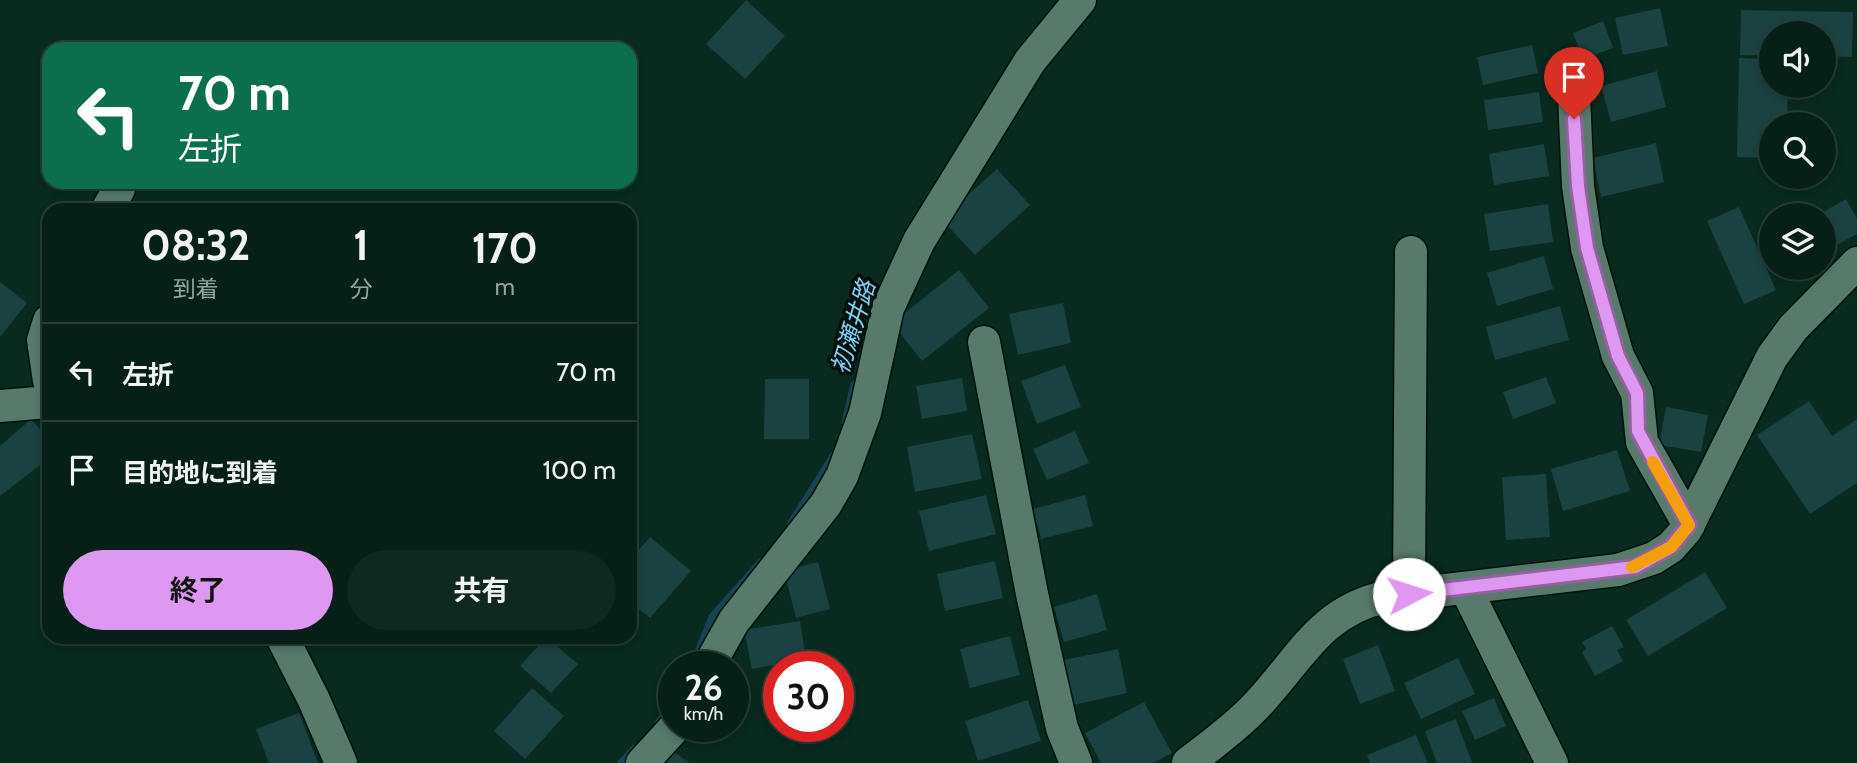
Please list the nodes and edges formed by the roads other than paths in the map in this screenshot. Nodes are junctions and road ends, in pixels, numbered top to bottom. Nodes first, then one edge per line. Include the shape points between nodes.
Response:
1 (1080, 0) edge
2 (1573, 74) dead end
3 (1411, 252) dead end
4 (1857, 263) edge
5 (984, 342) dead end
6 (42, 403) edge
7 (0, 407) edge
8 (1689, 525) junction
9 (1466, 589) junction
10 (1409, 594) junction
11 (286, 644) edge
12 (717, 651) edge
13 (661, 742) edge
14 (341, 763) edge
15 (642, 763) edge
16 (1076, 763) edge
17 (1188, 763) edge
18 (1552, 763) edge

1 - 12 street via 1030,61 919,241 888,308 865,413 842,477 734,621
2 - 8 street via 1578,186 1587,248 1618,356 1637,393 1642,442
3 - 10 street
4 - 8 street via 1772,356
5 - 16 street via 1032,594 1062,728
6 - 7 street
8 - 9 street via 1671,547 1635,567
9 - 10 street
9 - 18 street
10 - 17 street via 1373,599 1332,618 1252,710
11 - 14 street
13 - 15 street

